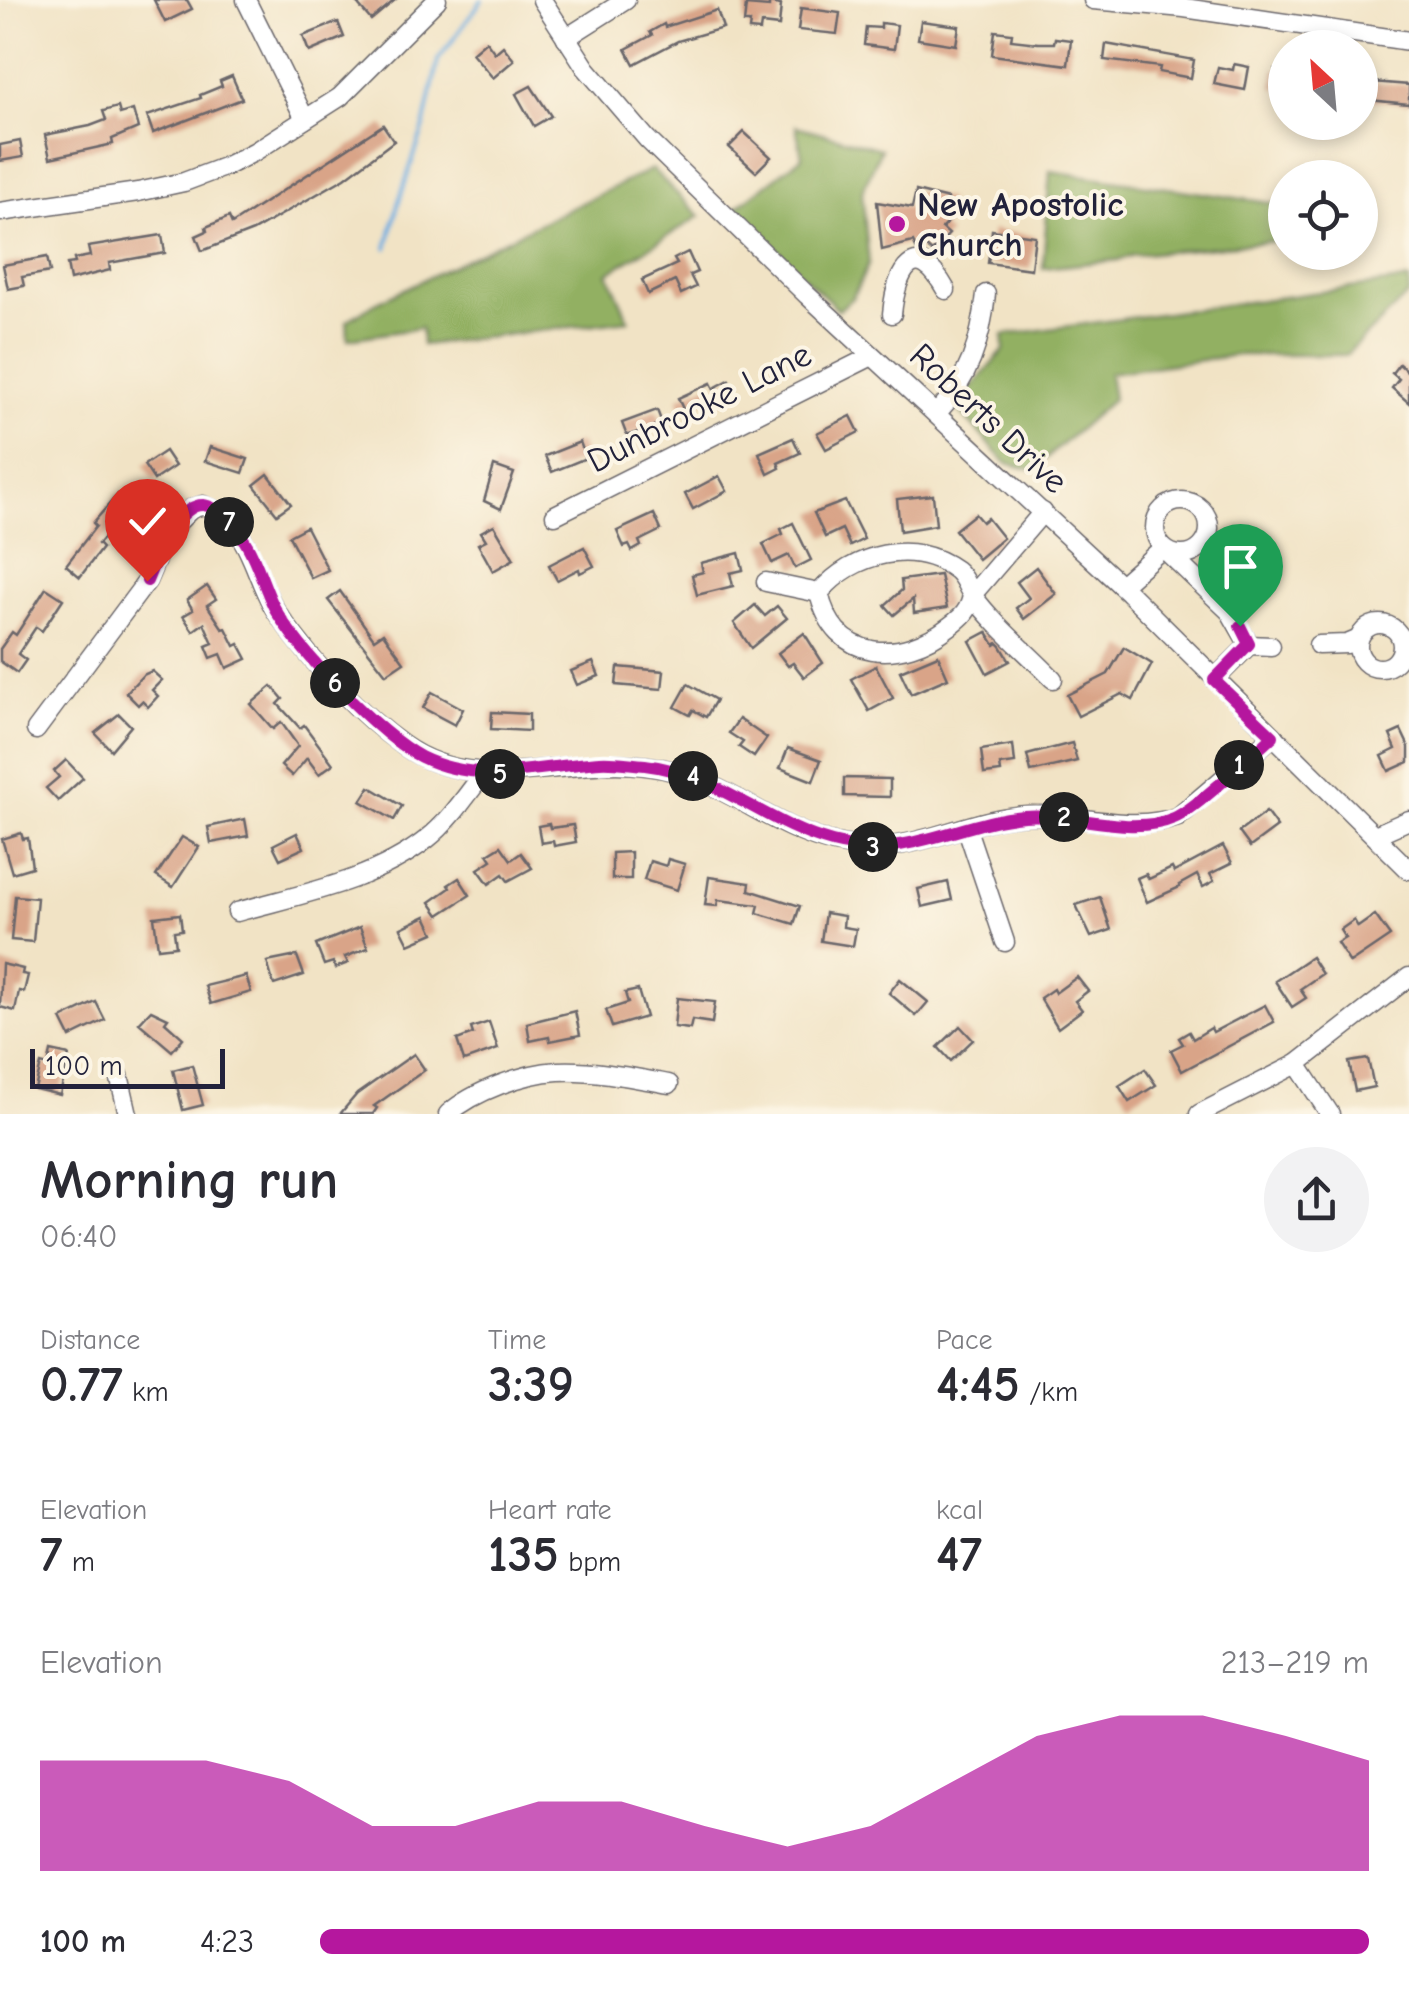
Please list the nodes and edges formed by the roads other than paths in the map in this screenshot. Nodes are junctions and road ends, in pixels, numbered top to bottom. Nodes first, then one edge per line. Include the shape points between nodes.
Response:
1 (246, 0) edge
2 (437, 0) edge
3 (542, 0) edge
4 (626, 0) edge
5 (1093, 0) edge
6 (1185, 4) edge
7 (566, 38) junction
8 (1409, 41) edge
9 (305, 119) junction
10 (0, 212) edge
11 (946, 290) dead end
12 (986, 294) dead end
13 (892, 314) dead end
14 (872, 356) junction
15 (936, 414) junction
16 (1043, 512) junction
17 (555, 515) dead end
18 (766, 582) dead end
19 (1120, 586) junction
20 (819, 593) junction
21 (972, 595) junction
22 (1358, 639) junction
23 (1406, 639) edge
24 (1249, 644) junction
25 (1318, 645) dead end
26 (1271, 646) dead end
27 (1053, 679) dead end
28 (1214, 680) junction
29 (36, 730) dead end
30 (1273, 736) junction
31 (482, 774) junction
32 (1409, 820) edge
33 (967, 830) junction
34 (1375, 836) junction
35 (1409, 870) edge
36 (237, 912) dead end
37 (1005, 942) dead end
38 (1409, 977) edge
39 (1297, 1064) junction
40 (118, 1075) dead end
41 (668, 1084) dead end
42 (128, 1114) edge
43 (448, 1114) edge
44 (1200, 1114) edge
45 (1330, 1114) edge

1 - 9 street
2 - 9 street via 340,97
3 - 7 street, Roberts Drive
4 - 7 street
5 - 6 street
6 - 8 street
7 - 14 street, Roberts Drive via 647,139
9 - 10 street via 254,152 184,182
11 - 13 street via 930,268 910,265 895,284
12 - 15 street via 963,382
14 - 15 street, Roberts Drive
14 - 17 street, Dunbrooke Lane
15 - 16 street, Roberts Drive
16 - 19 street, Roberts Drive
16 - 21 street
18 - 20 street
19 - 24 street via 1163,548 1230,612
19 - 28 street, Roberts Drive
20 - 21 street via 850,569 906,551 950,566
20 - 21 street via 845,640 883,653 938,635 962,616
21 - 27 street
22 - 23 street via 1381,623
22 - 23 street via 1363,660 1383,668 1396,661
22 - 25 street
24 - 26 street
24 - 28 street
28 - 30 street, Roberts Drive
29 - 31 street via 147,581 177,523 203,505 247,543 276,611 372,722 423,758
30 - 33 street via 1178,817 1115,824 1027,816
30 - 34 street, Roberts Drive
31 - 33 street via 602,762 650,766 725,790 796,830 858,846 886,847
31 - 36 street via 426,840 372,870
32 - 34 street
33 - 37 street
34 - 35 street, Roberts Drive
38 - 39 street
39 - 44 street
39 - 45 street
40 - 42 street
41 - 43 street via 560,1071 487,1092

